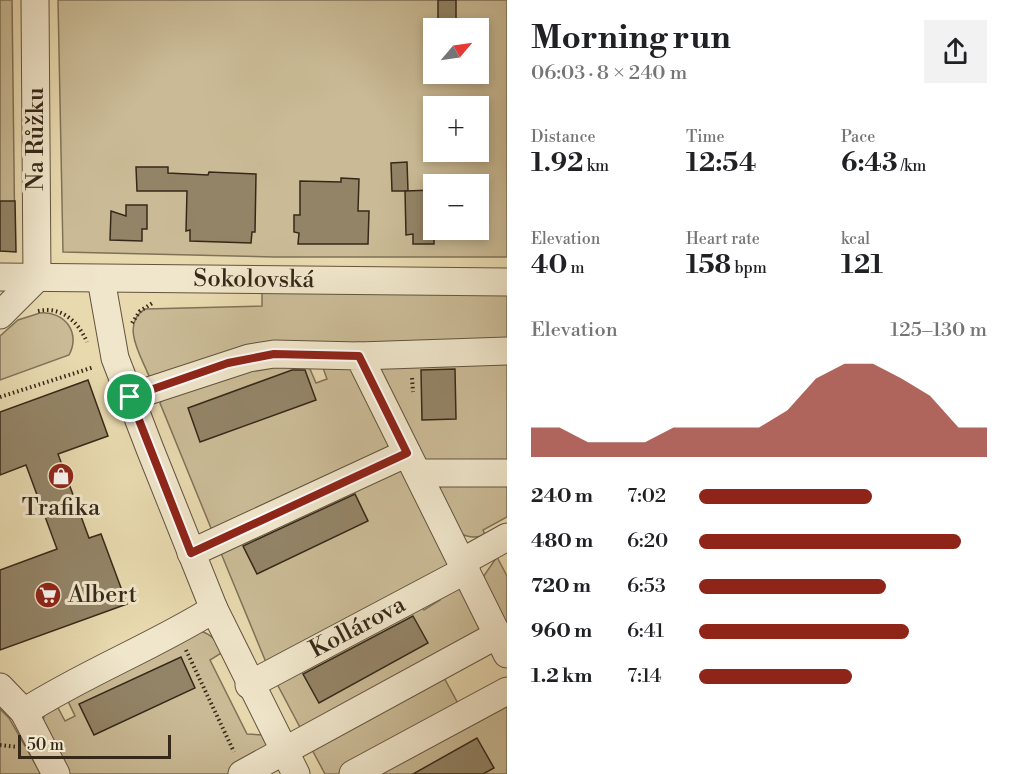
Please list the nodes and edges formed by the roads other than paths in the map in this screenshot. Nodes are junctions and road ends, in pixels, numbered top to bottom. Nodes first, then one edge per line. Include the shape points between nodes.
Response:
1 (35, 0) edge
2 (0, 277) edge
3 (37, 278) junction
4 (100, 279) junction
5 (507, 282) edge
6 (0, 315) edge
7 (507, 351) edge
8 (359, 356) junction
9 (130, 397) junction
10 (412, 463) junction
11 (507, 473) edge
12 (499, 541) edge
13 (191, 553) junction
14 (464, 566) junction
15 (214, 609) junction
16 (502, 644) edge
17 (249, 685) junction
18 (0, 687) edge
19 (507, 691) edge
20 (24, 711) junction
21 (289, 763) edge
22 (243, 773) edge
23 (56, 774) edge
24 (353, 774) edge

1 - 3 street, Na Růžku
2 - 3 street, Sokolovská
3 - 4 street, Sokolovská
3 - 6 street
4 - 5 street, Sokolovská
4 - 9 street via 115,358
7 - 8 street
8 - 9 street via 249,357
8 - 10 street
9 - 13 street
10 - 11 street
10 - 13 street
10 - 14 street
12 - 14 street, Kollárova
13 - 15 street
14 - 16 street
14 - 17 street, Kollárova
15 - 17 street
15 - 20 street
16 - 21 street via 438,667
17 - 21 street
18 - 20 street
19 - 24 street
20 - 23 street
21 - 22 street

